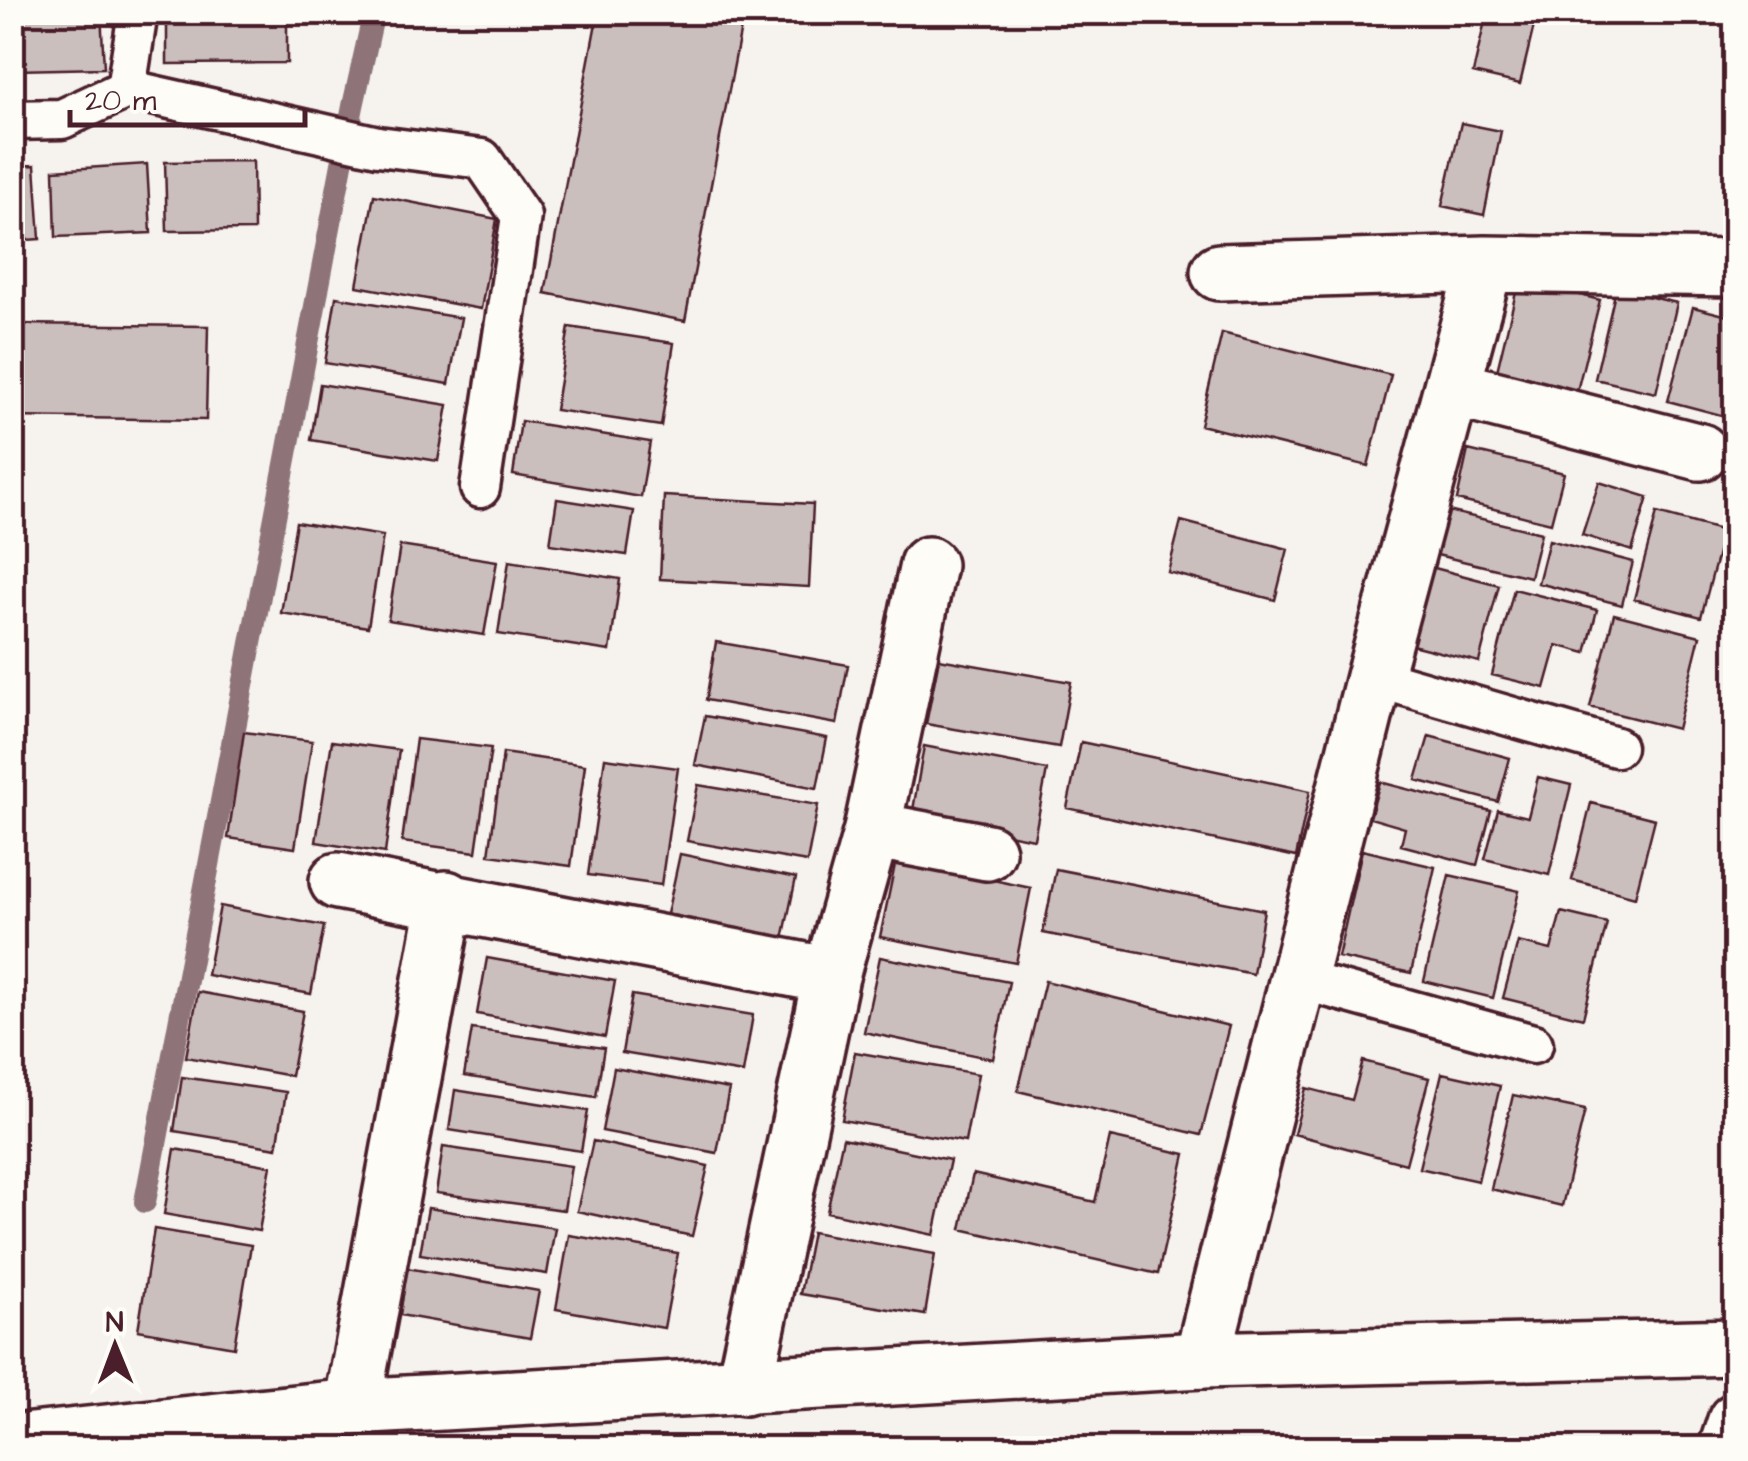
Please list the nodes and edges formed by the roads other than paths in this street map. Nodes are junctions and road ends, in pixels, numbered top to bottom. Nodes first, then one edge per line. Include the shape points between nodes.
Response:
1 (138, 12) edge
2 (126, 89) junction
3 (12, 120) edge
4 (1484, 264) junction
5 (1736, 268) edge
6 (1219, 272) dead end
7 (1454, 389) junction
8 (1700, 452) dead end
9 (480, 488) dead end
10 (928, 566) dead end
11 (1374, 677) junction
12 (1616, 747) dead end
13 (872, 830) junction
14 (987, 852) dead end
15 (338, 880) dead end
16 (446, 900) junction
17 (831, 976) junction
18 (1298, 979) junction
19 (1534, 1044) dead end
20 (1736, 1347) edge
21 (1202, 1360) junction
22 (744, 1387) junction
23 (352, 1407) junction
24 (1736, 1420) edge
25 (12, 1443) edge
26 (1727, 1448) edge

1 - 2 lane
2 - 3 lane via 62,119
2 - 9 lane via 378,146 482,160 521,216
4 - 5 street
4 - 6 street
4 - 7 street
7 - 8 street
7 - 11 street
10 - 13 street
11 - 12 lane
11 - 18 street
13 - 14 street
13 - 17 street
15 - 16 street
16 - 17 street
16 - 23 street
17 - 22 street
18 - 19 lane
18 - 21 street
20 - 21 street
21 - 22 street
22 - 23 street
23 - 25 street
24 - 26 street

